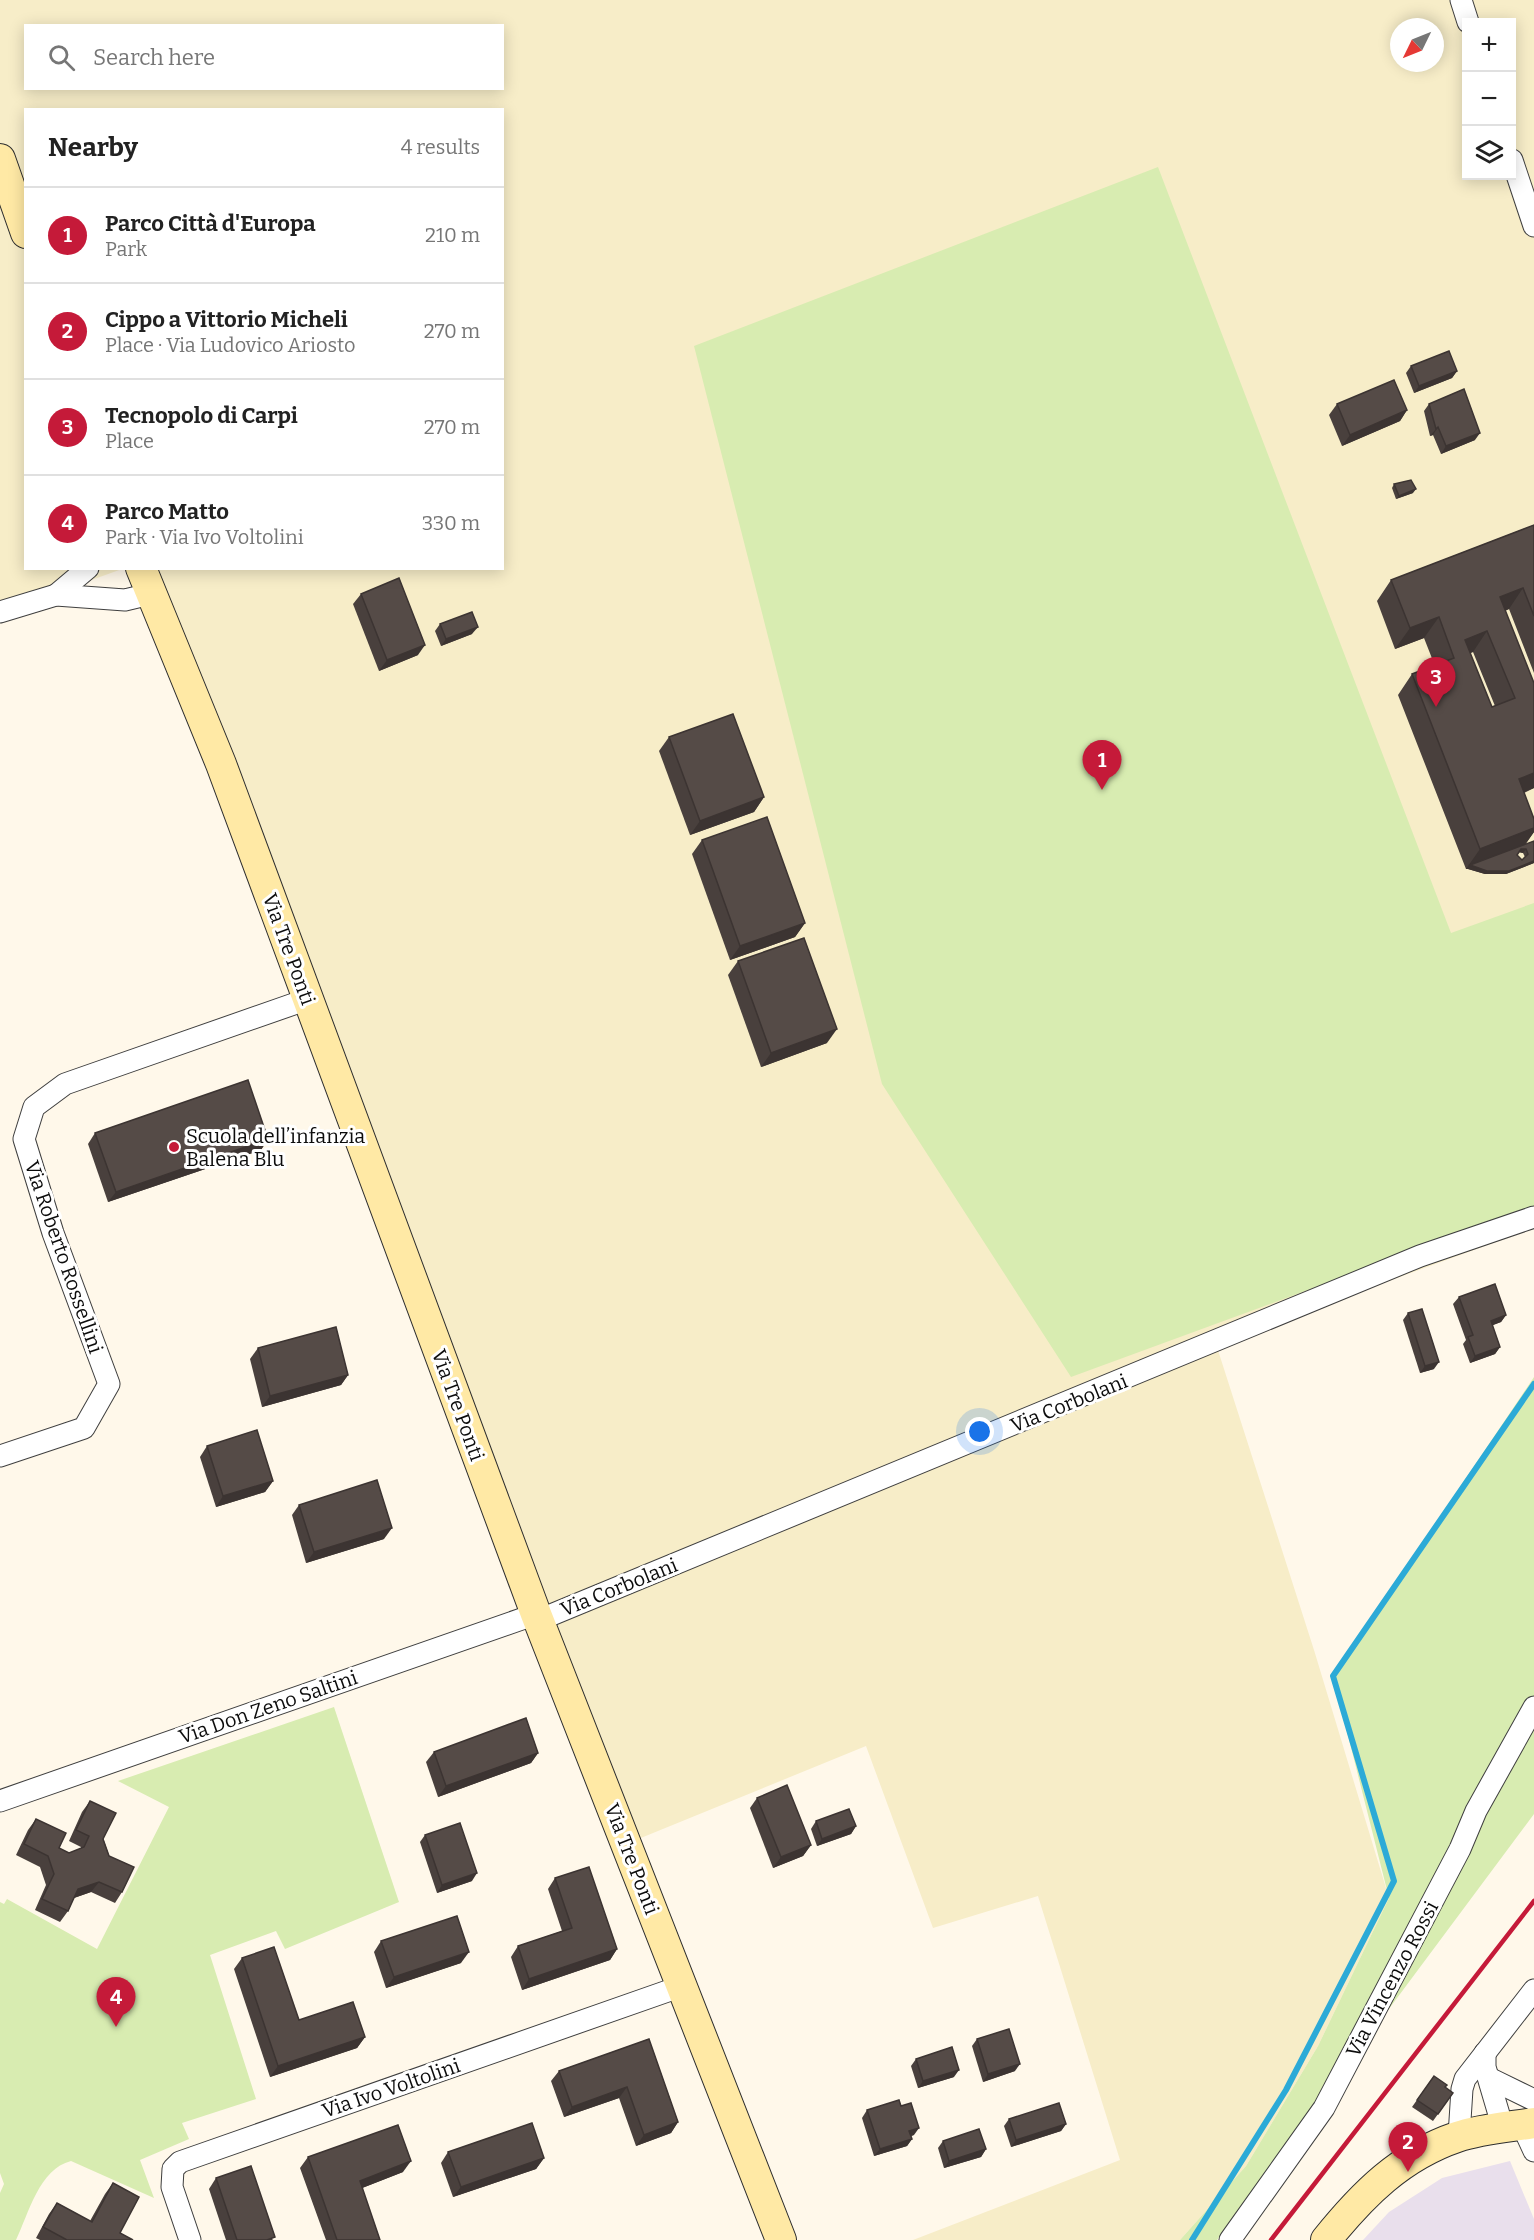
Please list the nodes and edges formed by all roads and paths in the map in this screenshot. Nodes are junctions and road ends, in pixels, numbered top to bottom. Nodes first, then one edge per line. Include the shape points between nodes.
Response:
1 (1461, 0) edge
2 (1467, 18) edge
3 (0, 159) edge
4 (1516, 172) edge
5 (1534, 226) edge
6 (24, 227) edge
7 (86, 570) edge
8 (145, 581) edge
9 (56, 595) junction
10 (0, 612) edge
11 (308, 999) junction
12 (1534, 1216) edge
13 (0, 1456) edge
14 (537, 1617) junction
15 (1534, 1707) edge
16 (0, 1801) edge
17 (681, 1986) junction
18 (1534, 1990) edge
19 (1485, 2053) junction
20 (1489, 2078) junction
21 (1523, 2119) edge
22 (1459, 2136) junction
23 (1534, 2151) edge
24 (190, 2240) edge
25 (781, 2240) edge
26 (1230, 2240) edge
27 (1326, 2240) edge

1 - 2 street
3 - 6 street
4 - 5 street
7 - 9 street
8 - 9 street via 125,600
8 - 11 street, Via Tre Ponti via 221,764
9 - 10 street
11 - 13 street, Via Roberto Rossellini via 65,1084 34,1107 24,1139 53,1233 109,1384 84,1428
11 - 14 street, Via Tre Ponti
12 - 14 street, Via Corbolani via 1420,1256
14 - 16 street, Via Don Zeno Saltini
14 - 17 street, Via Tre Ponti
15 - 26 street, Via Vincenzo Rossi via 1476,1811 1460,1849 1324,2108
17 - 24 street, Via Ivo Voltolini via 180,2162 173,2169 172,2187
17 - 25 street, Via Tre Ponti
18 - 19 street
19 - 20 street
19 - 22 street via 1465,2079
20 - 21 street
20 - 21 street
21 - 22 street
21 - 23 street
22 - 27 street via 1414,2156 1380,2179

